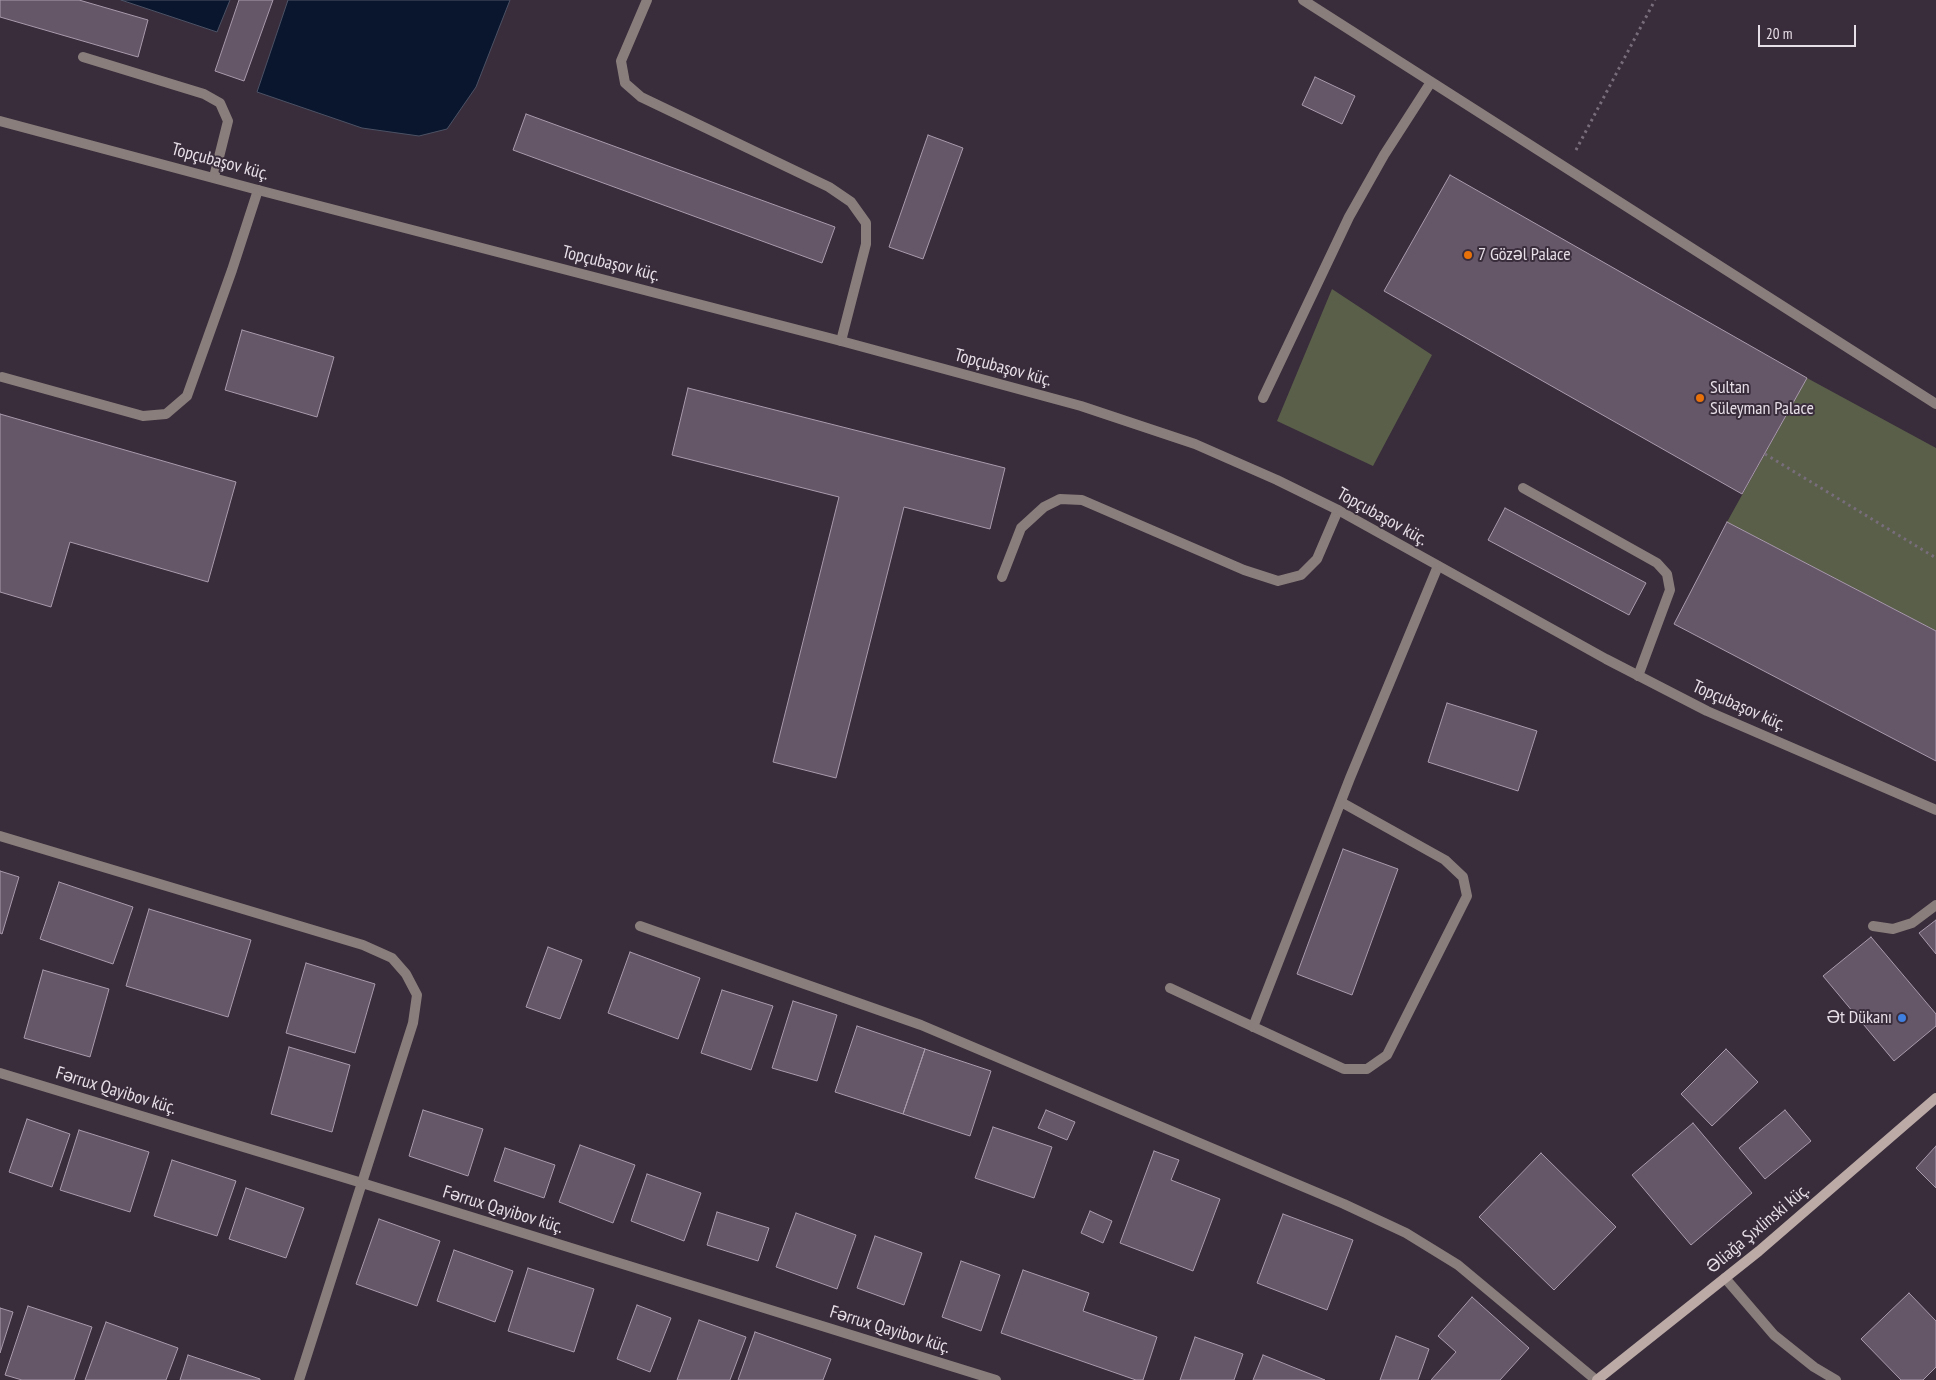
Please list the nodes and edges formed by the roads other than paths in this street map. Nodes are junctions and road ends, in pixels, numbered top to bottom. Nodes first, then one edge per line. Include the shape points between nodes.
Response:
1 (647, 0) edge
2 (1303, 0) edge
3 (82, 57) dead end
4 (1432, 82) junction
5 (0, 121) edge
6 (214, 177) junction
7 (258, 190) junction
8 (841, 341) junction
9 (2, 377) dead end
10 (1263, 398) dead end
11 (1936, 404) edge
12 (1523, 488) dead end
13 (1338, 510) junction
14 (1438, 566) junction
15 (1002, 577) dead end
16 (1638, 676) junction
17 (1341, 802) junction
18 (1936, 810) edge
19 (0, 836) edge
20 (1936, 905) edge
21 (640, 926) dead end
22 (1873, 926) dead end
23 (1170, 988) dead end
24 (1253, 1027) junction
25 (0, 1073) edge
26 (1936, 1098) edge
27 (362, 1183) junction
28 (1725, 1278) junction
29 (299, 1380) edge
30 (996, 1380) edge
31 (1597, 1380) edge
32 (1836, 1380) edge

1 - 8 street via 621,60 625,84 641,98 829,187 852,202 866,223 866,244
2 - 4 street
3 - 6 street via 204,94 220,103 228,121
4 - 10 street via 1384,154 1349,217
4 - 11 street
5 - 6 street, Topçubaşov küç.
6 - 7 street, Topçubaşov küç.
7 - 8 street, Topçubaşov küç.
7 - 9 street via 187,396 166,414 143,416
8 - 13 street, Topçubaşov küç. via 1081,406 1195,444
12 - 16 street via 1657,563 1667,574 1670,590
13 - 14 street, Topçubaşov küç.
13 - 15 street via 1317,559 1301,575 1278,581 1244,570 1082,500 1060,499 1044,507 1021,528
14 - 16 street, Topçubaşov küç.
14 - 17 street
16 - 18 street, Topçubaşov küç. via 1707,711
17 - 24 street
17 - 24 street via 1445,860 1463,877 1467,896 1387,1055 1367,1069 1344,1069
19 - 27 street via 364,946 392,958 406,974 417,995 413,1023
20 - 22 street via 1912,924 1893,929
21 - 31 street via 921,1025 1406,1233 1458,1265
23 - 24 street
25 - 27 street, Fərrux Qayibov küç.
26 - 28 main road, Əliağa Şıxlinski küç.
27 - 29 street
27 - 30 street, Fərrux Qayibov küç.
28 - 31 main road, Əliağa Şıxlinski küç.
28 - 32 street via 1774,1334 1814,1367

